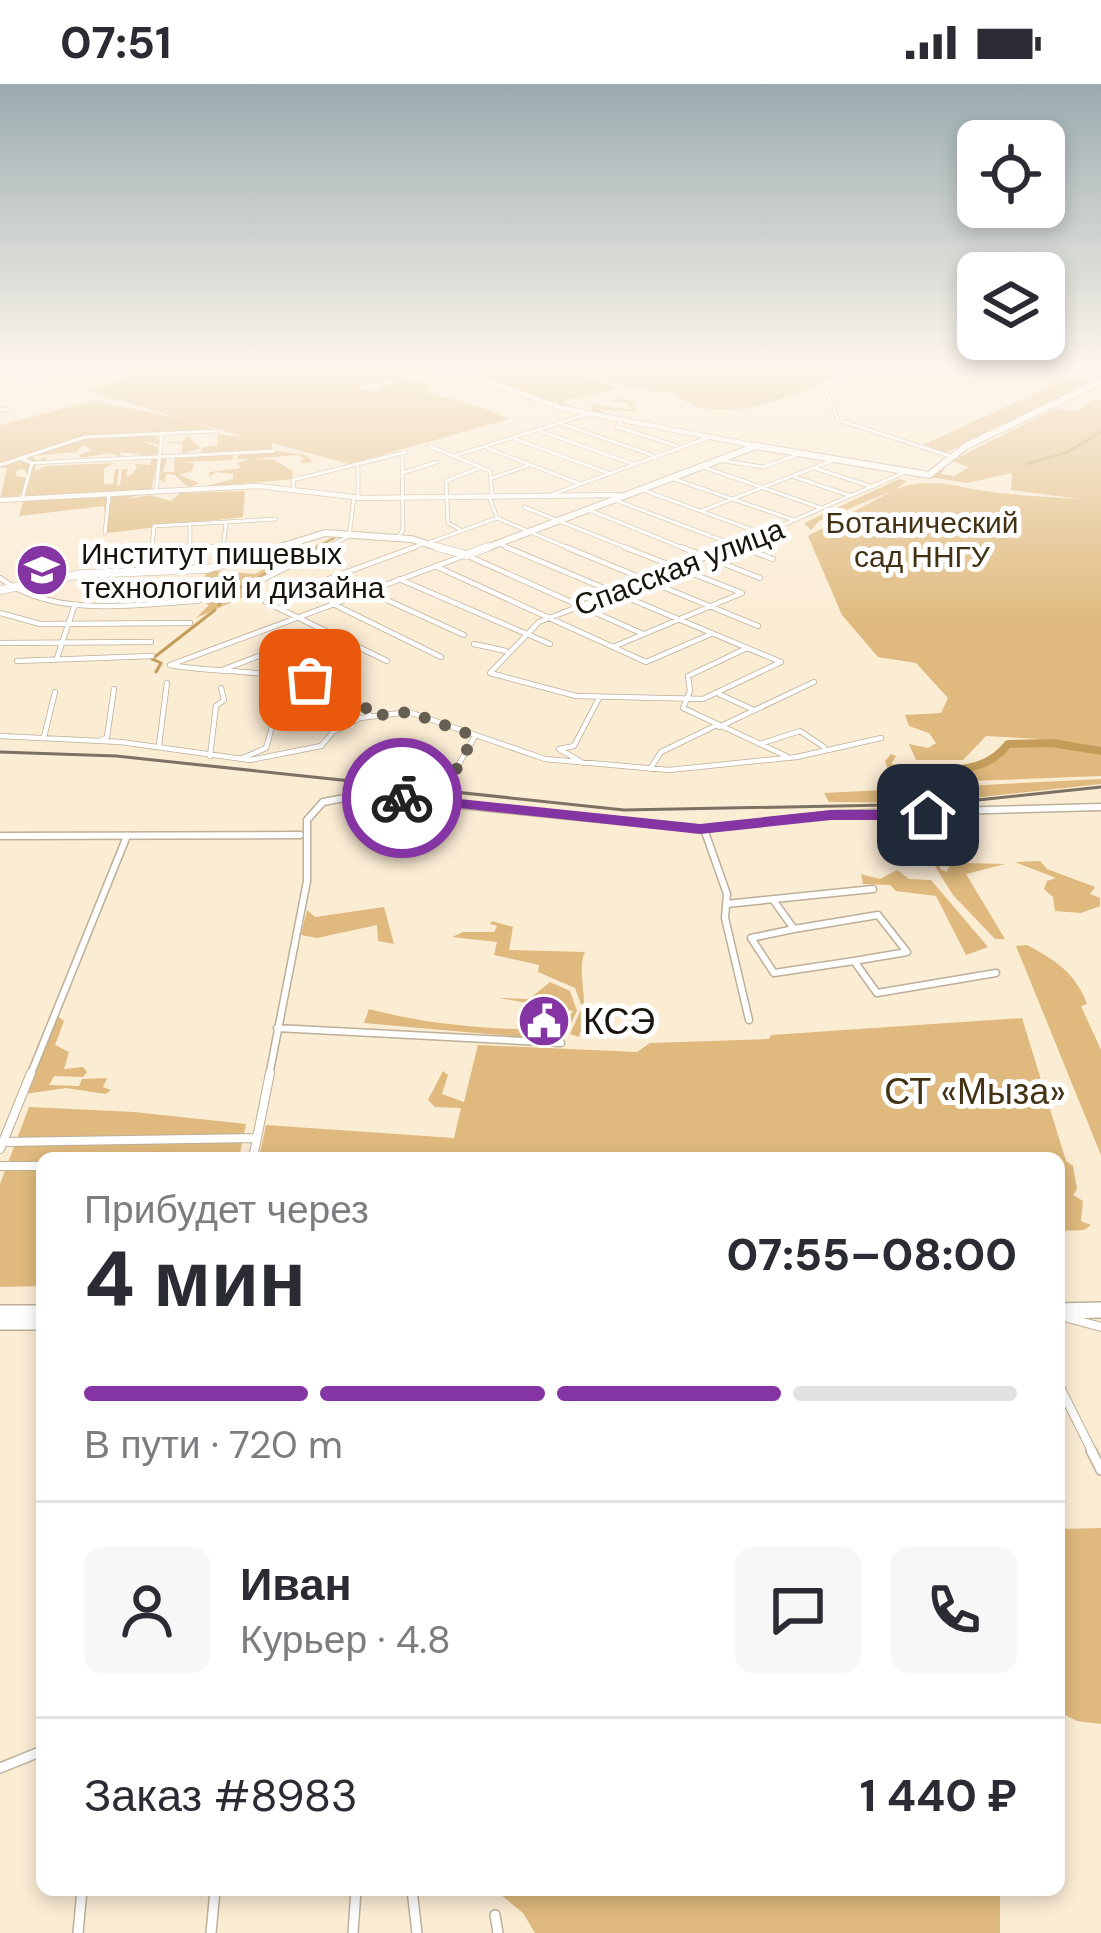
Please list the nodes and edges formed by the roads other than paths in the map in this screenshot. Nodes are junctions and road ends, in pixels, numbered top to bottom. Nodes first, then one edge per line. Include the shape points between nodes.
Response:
1 (35, 453) edge
2 (222, 453) edge
3 (403, 453) edge
4 (404, 453) edge
5 (447, 453) edge
6 (462, 453) edge
7 (501, 453) edge
8 (555, 453) edge
9 (602, 453) edge
10 (647, 453) edge
11 (663, 453) edge
12 (736, 453) edge
13 (796, 453) edge
14 (942, 453) edge
15 (955, 453) edge
16 (800, 454) junction
17 (160, 456) junction
18 (454, 456) junction
19 (655, 456) junction
20 (950, 456) junction
21 (20, 458) junction
22 (718, 460) junction
23 (834, 460) junction
24 (437, 462) dead end
25 (32, 463) junction
26 (358, 464) junction
27 (633, 464) junction
28 (0, 465) edge
29 (530, 465) junction
30 (700, 466) junction
31 (479, 468) junction
32 (815, 469) junction
33 (401, 472) junction
34 (608, 472) junction
35 (903, 473) junction
36 (668, 477) junction
37 (793, 477) junction
38 (492, 478) junction
39 (578, 483) junction
40 (638, 488) junction
41 (763, 488) junction
42 (876, 488) junction
43 (294, 489) junction
44 (156, 492) junction
45 (109, 494) junction
46 (554, 494) junction
47 (490, 495) junction
48 (446, 496) junction
49 (589, 496) junction
50 (854, 497) junction
51 (356, 498) junction
52 (400, 498) junction
53 (612, 498) junction
54 (22, 499) junction
55 (0, 500) edge
56 (733, 500) junction
57 (524, 507) dead end
58 (825, 509) junction
59 (589, 510) junction
60 (701, 511) junction
61 (497, 518) junction
62 (276, 519) dead end
63 (560, 521) junction
64 (798, 521) junction
65 (226, 522) junction
66 (190, 524) junction
67 (462, 530) junction
68 (530, 532) junction
69 (105, 533) dead end
70 (351, 533) junction
71 (761, 533) junction
72 (398, 537) junction
73 (426, 543) junction
74 (498, 543) junction
75 (734, 544) junction
76 (222, 546) junction
77 (190, 547) junction
78 (466, 555) junction
79 (705, 555) junction
80 (773, 559) dead end
81 (223, 564) junction
82 (435, 566) junction
83 (676, 567) junction
84 (0, 578) edge
85 (760, 578) dead end
86 (399, 579) junction
87 (646, 579) junction
88 (253, 584) dead end
89 (5, 589) edge
90 (366, 591) junction
91 (614, 592) junction
92 (198, 601) dead end
93 (331, 603) junction
94 (75, 604) junction
95 (582, 605) junction
96 (712, 606) junction
97 (0, 614) edge
98 (296, 616) junction
99 (548, 618) junction
100 (679, 620) junction
101 (69, 623) junction
102 (190, 623) dead end
103 (758, 626) dead end
104 (325, 631) junction
105 (524, 634) junction
106 (644, 634) junction
107 (712, 634) junction
108 (464, 635) dead end
109 (0, 643) edge
110 (151, 643) dead end
111 (61, 644) junction
112 (474, 644) dead end
113 (550, 644) dead end
114 (612, 647) junction
115 (748, 648) junction
116 (508, 652) junction
117 (152, 656) dead end
118 (441, 657) dead end
119 (56, 659) junction
120 (16, 661) dead end
121 (387, 661) dead end
122 (219, 671) junction
123 (814, 682) dead end
124 (167, 683) dead end
125 (221, 688) dead end
126 (114, 689) dead end
127 (55, 692) dead end
128 (719, 694) junction
129 (685, 697) junction
130 (599, 698) junction
131 (755, 710) junction
132 (370, 716) junction
133 (718, 726) junction
134 (272, 727) dead end
135 (0, 736) edge
136 (44, 736) junction
137 (473, 738) junction
138 (881, 738) dead end
139 (100, 741) junction
140 (760, 744) junction
141 (158, 747) junction
142 (824, 747) junction
143 (210, 756) junction
144 (789, 758) junction
145 (240, 760) junction
146 (583, 763) junction
147 (650, 769) junction
148 (393, 797) junction
149 (1101, 807) edge
150 (704, 829) junction
151 (300, 835) junction
152 (0, 836) edge
153 (127, 836) junction
154 (873, 889) dead end
155 (774, 901) junction
156 (726, 904) junction
157 (794, 929) junction
158 (854, 962) junction
159 (996, 973) dead end
160 (748, 1020) dead end
161 (277, 1028) junction
162 (562, 1042) dead end
163 (4, 1129) edge
164 (256, 1138) junction
165 (1, 1145) edge
166 (254, 1152) edge
167 (0, 1166) edge
168 (36, 1166) edge
169 (1101, 1307) edge
170 (1065, 1310) edge
171 (1065, 1312) edge
172 (36, 1317) edge
173 (0, 1318) edge
174 (1101, 1327) edge
175 (1065, 1397) edge
176 (1101, 1469) edge
177 (36, 1753) edge
178 (0, 1768) edge
179 (81, 1896) edge
180 (214, 1896) edge
181 (356, 1896) edge
182 (413, 1896) edge
183 (495, 1915) dead end
184 (78, 1933) edge
185 (211, 1933) edge
186 (353, 1933) edge
187 (417, 1933) edge
188 (498, 1933) edge

1 - 21 street
2 - 17 street
3 - 26 street
4 - 33 street
5 - 18 street
6 - 18 street
7 - 29 street
8 - 34 street
9 - 27 street
10 - 19 street
11 - 19 street
12 - 22 main road
13 - 16 main road
14 - 20 street
15 - 20 main road
16 - 22 street via 763,466
16 - 23 main road
17 - 25 street
17 - 44 street
18 - 31 street
19 - 27 street
20 - 35 main road via 925,476
21 - 25 street
21 - 28 street
22 - 30 main road
23 - 32 street
23 - 35 main road
24 - 33 street
25 - 54 street
26 - 43 street via 293,480
26 - 51 street
27 - 34 street
29 - 38 street
29 - 39 street
30 - 36 main road
30 - 41 street
31 - 38 street
31 - 48 street via 447,479
32 - 37 street
32 - 42 street
33 - 52 street
34 - 39 street
35 - 42 street, Спасская улица
36 - 40 main road
36 - 56 street
37 - 41 street
37 - 50 street
38 - 47 street
39 - 46 street
40 - 53 main road
40 - 60 street
41 - 56 street
41 - 58 street
42 - 50 street, Спасская улица
43 - 44 street
43 - 51 street
44 - 45 street
45 - 54 street
45 - 69 street
46 - 47 street
46 - 49 street
47 - 48 street
47 - 61 street
48 - 52 street
48 - 67 street via 448,523
49 - 53 street
49 - 53 street
50 - 58 street, Спасская улица
51 - 52 street
51 - 70 street
52 - 72 street
53 - 59 main road
53 - 75 street
54 - 55 street
56 - 60 street
56 - 64 street
57 - 63 street
58 - 64 street, Спасская улица
59 - 63 main road
59 - 79 street
60 - 71 street
61 - 67 street
61 - 68 street
62 - 65 street
63 - 68 main road
63 - 83 street
64 - 71 street, Спасская улица
65 - 66 street
65 - 76 street
66 - 77 street
66 - 77 street via 154,526 152,548
67 - 73 street
68 - 74 main road
68 - 87 street
70 - 72 main road
70 - 81 main road via 314,534
70 - 88 street
71 - 75 street, Спасская улица
72 - 73 main road
73 - 78 main road
73 - 98 street via 266,602
74 - 78 main road
74 - 91 street
75 - 79 street, Спасская улица
75 - 80 street
76 - 77 street
76 - 81 street
78 - 82 street
78 - 95 street
79 - 83 street, Спасская улица
79 - 85 street
81 - 89 main road via 82,574
82 - 86 street
82 - 99 street
83 - 87 street, Спасская улица
83 - 96 street via 742,593
84 - 89 street
86 - 90 street
86 - 105 street
87 - 91 street, Спасская улица
87 - 96 street
89 - 94 street
90 - 93 street
90 - 108 street
91 - 95 street, Спасская улица
91 - 100 street
92 - 94 street
93 - 98 street
93 - 118 street
94 - 101 street
95 - 99 street, Спасская улица
95 - 106 street
96 - 100 street
96 - 103 street
97 - 101 street
98 - 104 street
98 - 122 street via 172,662
99 - 105 street, Спасская улица
99 - 114 street
100 - 106 street
100 - 107 street
101 - 102 street
101 - 111 street
104 - 121 street
104 - 122 street
105 - 113 street
105 - 116 street, Спасская улица
106 - 114 street
107 - 114 street via 646,662
107 - 115 street
109 - 111 street
110 - 111 street
111 - 119 street
112 - 116 street
115 - 128 street via 781,662
115 - 129 street via 688,676
116 - 130 street, Спасская улица via 490,673
117 - 119 street
119 - 120 street
122 - 132 street via 310,680 362,700
123 - 131 street
124 - 141 street
125 - 143 street
126 - 139 street
127 - 136 street
128 - 129 street
128 - 131 street
129 - 130 street
129 - 133 street via 683,708
130 - 146 street via 574,746 559,748
131 - 133 street
132 - 137 street via 409,712
132 - 145 street via 321,746
133 - 140 street
133 - 147 street via 661,752
134 - 145 street via 266,748
135 - 136 street
136 - 139 street
137 - 146 street
137 - 148 street via 448,782 406,782
138 - 142 street
139 - 141 street
140 - 142 street via 807,732
140 - 144 street
141 - 143 street
142 - 144 street
143 - 145 street
144 - 147 street
146 - 147 street
148 - 150 street
148 - 151 street via 337,797 310,813
149 - 150 street via 831,815
150 - 156 street
151 - 153 street
151 - 161 street via 307,881
152 - 153 street
153 - 163 street
154 - 155 street
155 - 156 street
155 - 157 street
156 - 160 street
157 - 158 street via 751,938 774,974
157 - 158 street via 878,915 907,952
158 - 159 street via 877,993
161 - 162 street
161 - 164 street
163 - 165 street
164 - 165 street
164 - 166 street
167 - 168 street
169 - 170 main road
171 - 174 street
172 - 173 main road
175 - 176 street
177 - 178 street
179 - 184 street
180 - 185 street
181 - 186 street
182 - 187 street
183 - 188 street

